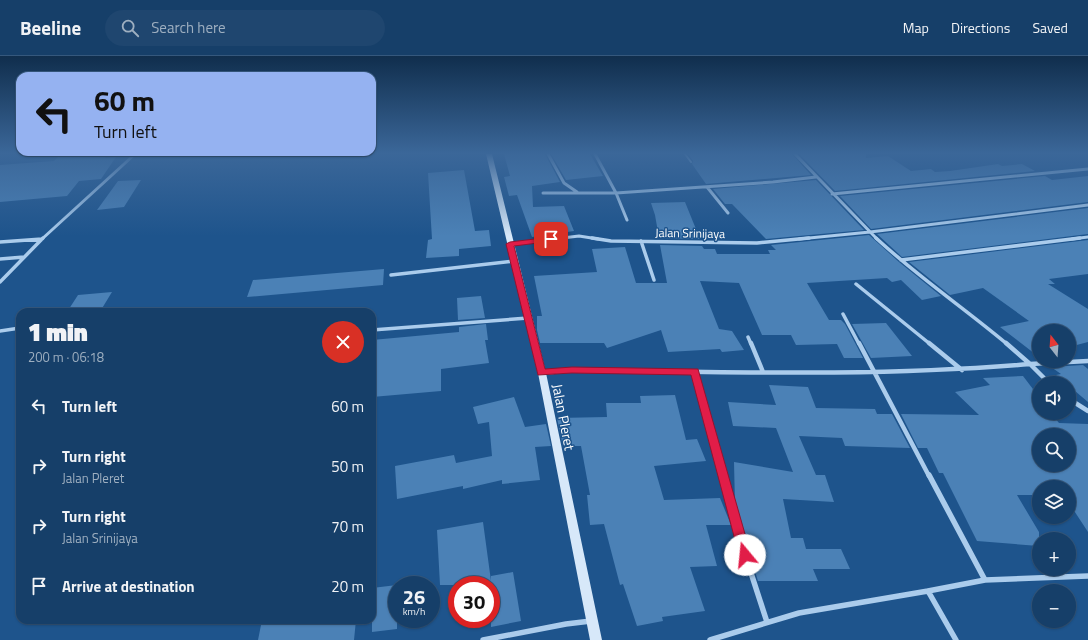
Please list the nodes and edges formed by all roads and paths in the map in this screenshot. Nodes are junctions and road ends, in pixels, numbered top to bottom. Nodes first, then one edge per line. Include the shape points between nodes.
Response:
1 (105, 181) edge
2 (495, 181) edge
3 (563, 181) edge
4 (610, 181) edge
5 (770, 181) edge
6 (820, 181) edge
7 (958, 181) edge
8 (707, 187) junction
9 (577, 192) junction
10 (616, 192) junction
11 (543, 194) dead end
12 (832, 194) junction
13 (1088, 205) edge
14 (728, 213) dead end
15 (627, 220) dead end
16 (870, 232) junction
17 (1088, 237) edge
18 (42, 239) junction
19 (641, 241) junction
20 (0, 242) edge
21 (510, 244) junction
22 (25, 257) junction
23 (0, 259) edge
24 (900, 260) junction
25 (514, 261) junction
26 (391, 275) dead end
27 (654, 280) dead end
28 (0, 282) edge
29 (856, 284) dead end
30 (843, 314) dead end
31 (528, 318) junction
32 (16, 329) edge
33 (376, 330) edge
34 (0, 331) edge
35 (748, 337) dead end
36 (1088, 361) edge
37 (1030, 364) junction
38 (962, 370) junction
39 (694, 372) junction
40 (763, 372) junction
41 (875, 372) junction
42 (542, 373) junction
43 (1042, 376) edge
44 (1076, 403) edge
45 (1088, 411) edge
46 (1088, 576) edge
47 (986, 580) junction
48 (928, 591) junction
49 (592, 621) junction
50 (767, 622) junction
51 (483, 640) edge
52 (596, 640) edge
53 (710, 640) edge
54 (956, 640) edge

1 - 18 street
2 - 21 main road, Jalan Pleret
3 - 9 street
4 - 10 street
5 - 8 street
6 - 12 street
7 - 12 street
8 - 10 street
8 - 14 street
9 - 10 street
9 - 11 street
10 - 15 street
12 - 16 street
13 - 16 street, Jalan Srinijaya
16 - 19 street, Jalan Srinijaya via 756,242
16 - 24 street
17 - 24 street
18 - 20 street
18 - 22 street
19 - 21 street, Jalan Srinijaya via 610,241 579,236
19 - 27 street
21 - 25 main road, Jalan Pleret
22 - 23 street
22 - 28 street
24 - 37 street via 966,310
25 - 26 street
25 - 31 main road, Jalan Pleret
29 - 38 street
30 - 41 street
31 - 33 street
31 - 42 main road, Jalan Pleret
32 - 34 street
35 - 40 street
36 - 37 street
37 - 38 street
37 - 43 street
38 - 41 street
39 - 40 street
39 - 42 street via 572,370
39 - 50 street via 737,530
40 - 41 street
41 - 47 street
42 - 49 main road, Jalan Pleret
44 - 45 street
46 - 47 street
47 - 48 street
48 - 50 street via 799,613
48 - 54 street
49 - 51 street
49 - 52 main road, Jalan Pleret
50 - 53 street

